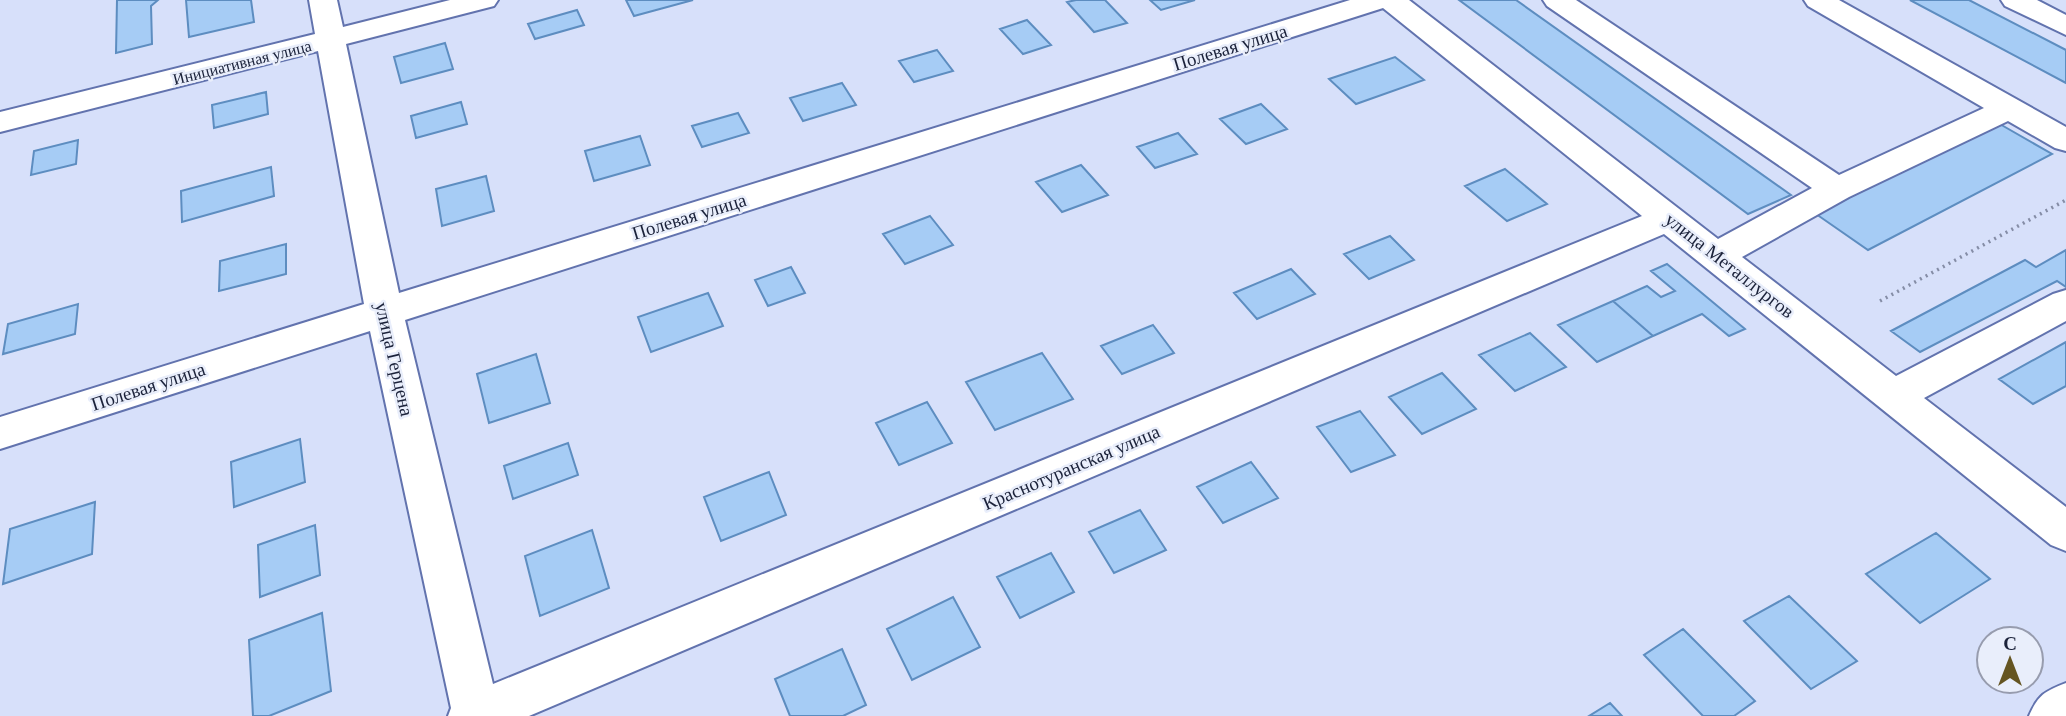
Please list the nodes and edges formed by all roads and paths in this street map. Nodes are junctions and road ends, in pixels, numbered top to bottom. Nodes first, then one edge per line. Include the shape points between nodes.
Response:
1 (323, 0) edge
2 (484, 0) edge
3 (1379, 0) edge
4 (1391, 0) edge
5 (1557, 0) edge
6 (1818, 0) edge
7 (2015, 0) edge
8 (2066, 26) edge
9 (332, 39) junction
10 (2008, 109) junction
11 (0, 122) edge
12 (2066, 141) edge
13 (1837, 189) junction
14 (2066, 200) edge
15 (1670, 218) junction
16 (1717, 255) junction
17 (1880, 300) dead end
18 (2066, 304) edge
19 (384, 312) junction
20 (1895, 395) junction
21 (0, 433) edge
22 (2066, 532) edge
23 (2066, 706) edge
24 (475, 715) edge
25 (2053, 716) edge

1 - 9 street, улица Герцена
2 - 9 street, Инициативная улица
3 - 19 street, Полевая улица
4 - 15 street, улица Металлургов
5 - 13 street
6 - 10 street
7 - 8 street
9 - 11 street, Инициативная улица
9 - 19 street, улица Герцена
10 - 12 street
10 - 13 street
13 - 16 street
14 - 17 path
15 - 16 street, улица Металлургов
15 - 24 street, Краснотуранская улица
16 - 20 street, улица Металлургов
18 - 20 street
19 - 21 street, Полевая улица
19 - 24 street, улица Герцена
20 - 22 street, улица Металлургов
23 - 25 street

